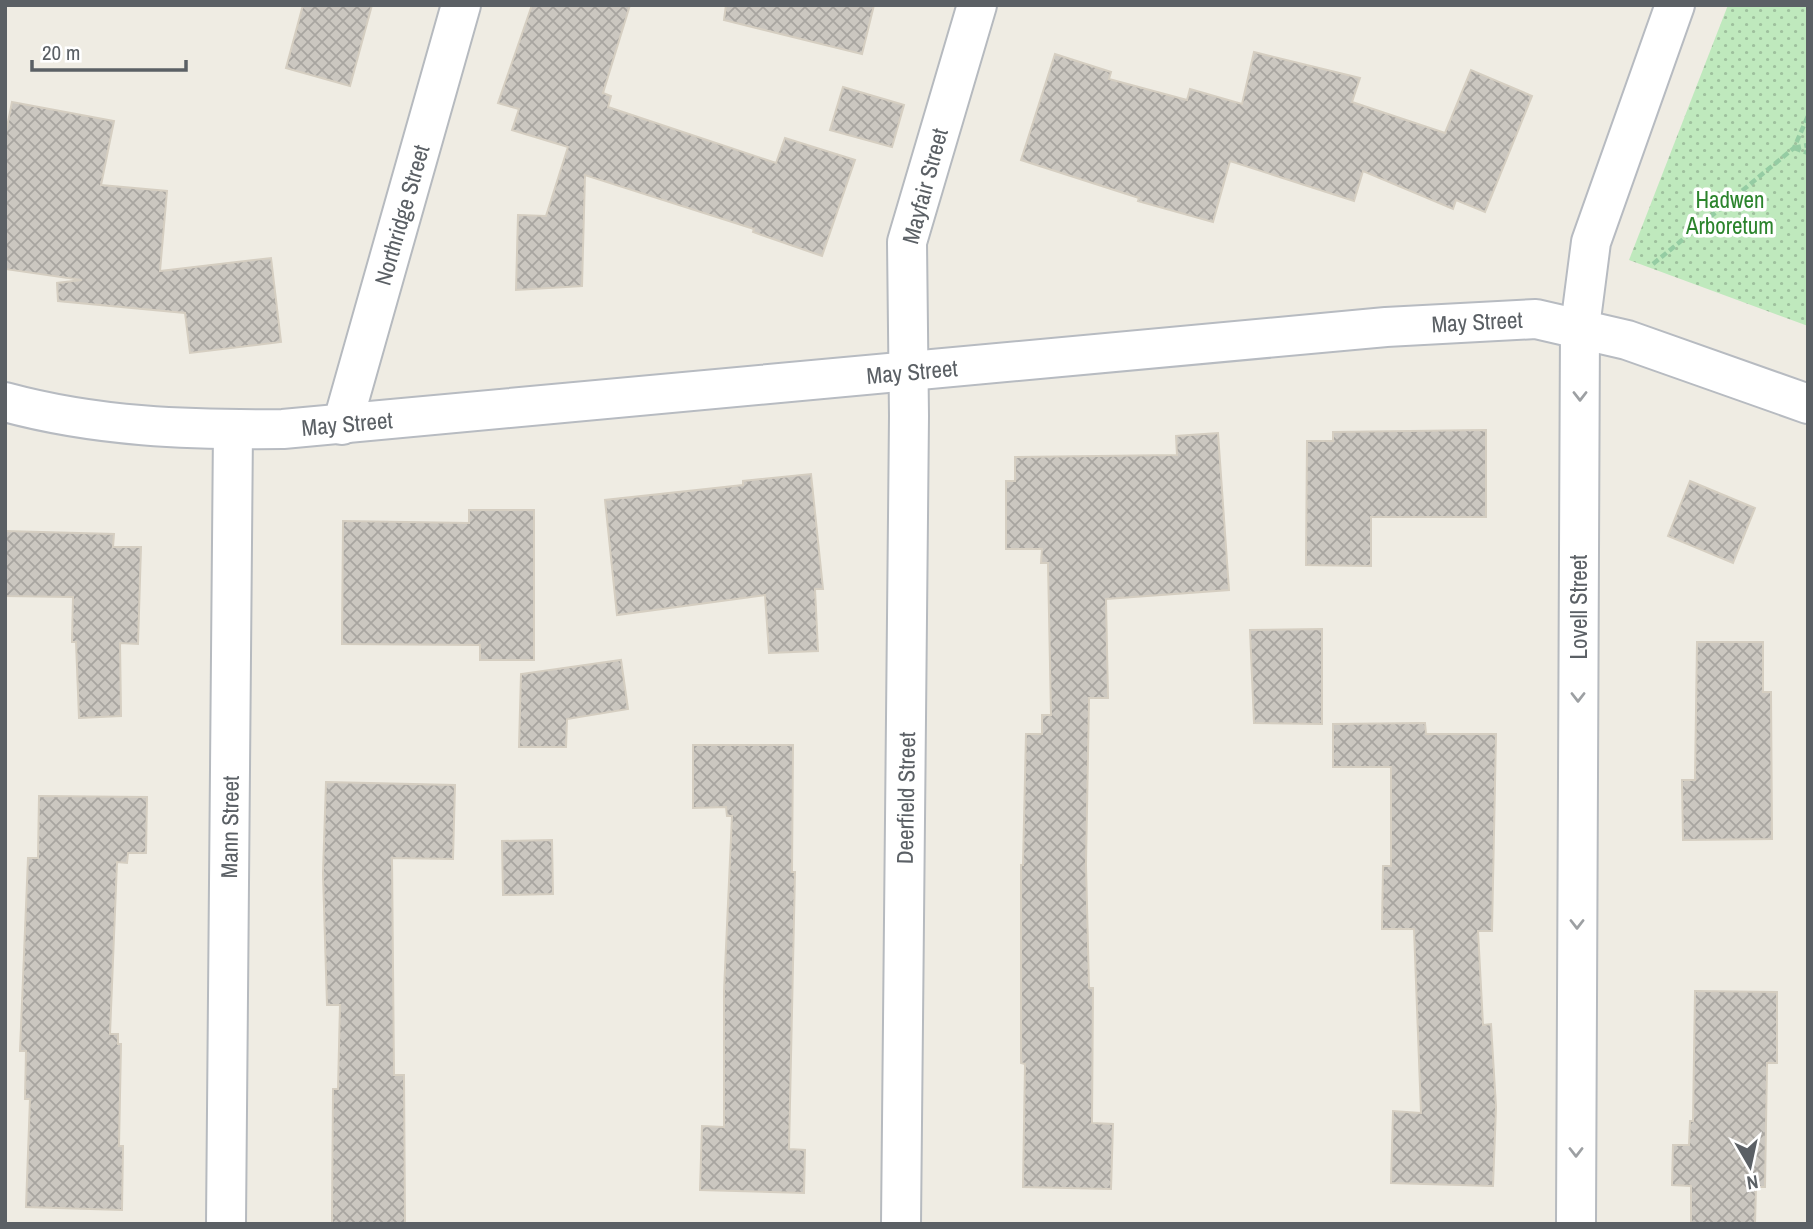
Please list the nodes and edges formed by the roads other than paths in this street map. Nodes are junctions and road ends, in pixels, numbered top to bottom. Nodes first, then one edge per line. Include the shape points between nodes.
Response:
1 (461, 5) edge
2 (977, 5) edge
3 (1675, 5) edge
4 (1580, 327) junction
5 (909, 372) junction
6 (5, 402) edge
7 (1808, 404) edge
8 (342, 425) junction
9 (233, 429) junction
10 (226, 1224) edge
11 (901, 1224) edge
12 (1576, 1224) edge

1 - 8 street, Northridge Street
2 - 5 street, Mayfair Street via 907,242
3 - 4 street, Lovell Street via 1591,242
4 - 5 street, May Street via 1536,319 1467,321
4 - 7 street, May Street via 1671,354
4 -> 12 street, Lovell Street
5 - 8 street, May Street
5 - 11 street, Deerfield Street
6 - 9 street, May Street via 100,423
8 - 9 street, May Street
9 - 10 street, Mann Street

